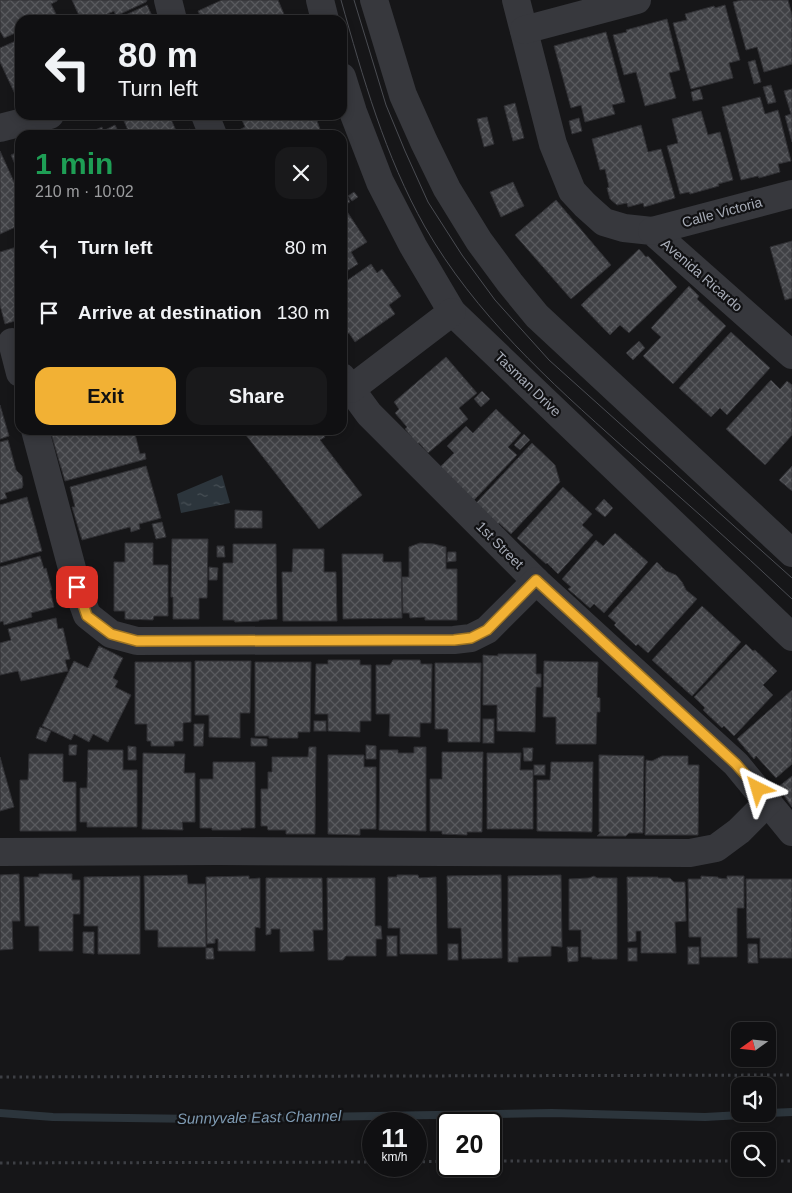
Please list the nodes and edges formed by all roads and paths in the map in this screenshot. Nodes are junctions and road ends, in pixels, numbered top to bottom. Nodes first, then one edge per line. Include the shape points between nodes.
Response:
1 (168, 0) edge
2 (320, 0) edge
3 (374, 0) edge
4 (516, 0) edge
5 (637, 0) edge
6 (172, 15) edge
7 (324, 15) edge
8 (524, 30) junction
9 (347, 92) edge
10 (15, 119) edge
11 (2, 121) edge
12 (792, 194) edge
13 (652, 231) junction
14 (452, 312) junction
15 (11, 343) edge
16 (792, 355) edge
17 (15, 356) edge
18 (347, 383) edge
19 (36, 435) edge
20 (792, 553) edge
21 (536, 580) junction
22 (792, 637) edge
23 (768, 802) junction
24 (792, 832) edge
25 (0, 852) edge
26 (792, 1075) edge
27 (0, 1078) edge
28 (502, 1161) edge
29 (731, 1161) edge
30 (776, 1161) edge
31 (792, 1161) edge
32 (0, 1162) edge
33 (362, 1162) edge

1 - 6 street
2 - 7 street
3 - 20 street via 403,95 447,190 510,283 537,316
4 - 8 street, Avenida Ricardo
5 - 8 street
8 - 13 street, Avenida Ricardo via 553,144 572,191 604,222
9 - 14 street, Tasman Drive via 380,182
10 - 11 street
12 - 13 street, Calle Victoria
13 - 16 street, Avenida Ricardo
14 - 18 street
14 - 22 street, Tasman Drive
15 - 17 street
18 - 21 street, 1st Street via 369,414
19 - 21 street via 87,616 111,634 137,641 471,638 487,630
21 - 23 street, 1st Street via 736,764
23 - 24 street, 1st Street
23 - 25 street via 739,831 716,848 690,853
26 - 27 path
28 - 29 path
30 - 31 path
32 - 33 path

